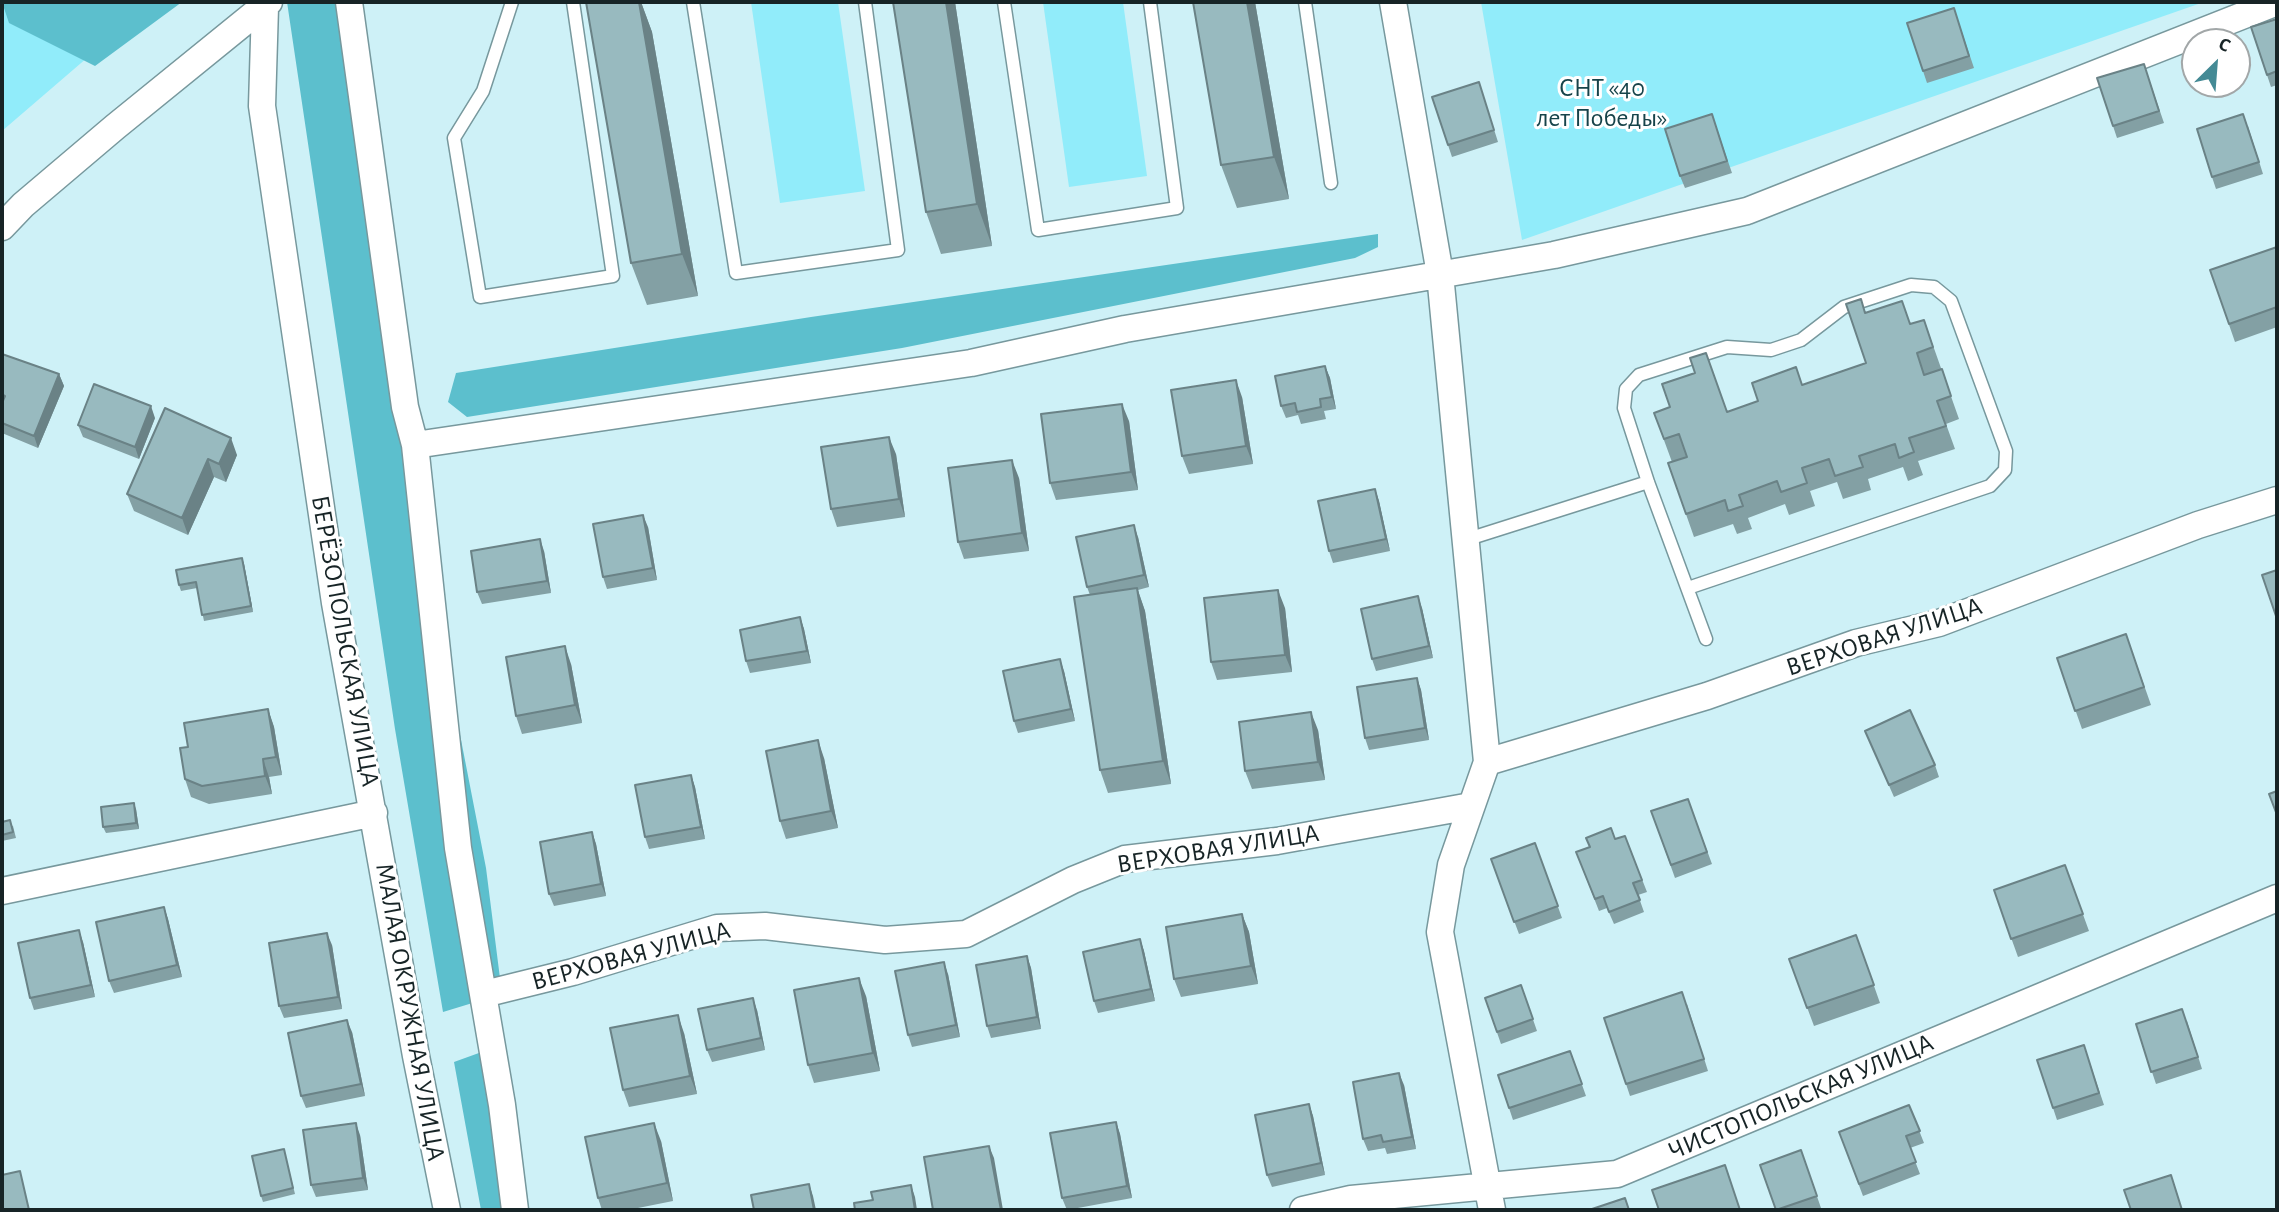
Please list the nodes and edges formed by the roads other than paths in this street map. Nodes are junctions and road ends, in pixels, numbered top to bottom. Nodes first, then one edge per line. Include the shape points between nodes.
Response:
1 (349, 2) edge
2 (512, 2) edge
3 (573, 2) edge
4 (693, 2) edge
5 (864, 2) edge
6 (1004, 2) edge
7 (1150, 2) edge
8 (1305, 2) edge
9 (1393, 2) edge
10 (2277, 2) edge
11 (267, 4) edge
12 (1331, 183) dead end
13 (2, 227) edge
14 (1440, 274) junction
15 (415, 445) junction
16 (1648, 482) junction
17 (2277, 499) edge
18 (1465, 540) junction
19 (1688, 588) junction
20 (1706, 639) dead end
21 (1487, 762) junction
22 (1471, 806) junction
23 (374, 813) junction
24 (2, 891) edge
25 (2277, 898) edge
26 (484, 994) junction
27 (1490, 1199) edge
28 (447, 1210) edge
29 (515, 1210) edge
30 (1303, 1210) edge

1 - 15 street via 405,407
2 - 3 lane via 483,92 454,138 480,297 613,276
4 - 5 lane via 736,273 898,250
6 - 7 lane via 1038,230 1177,208
8 - 12 lane
9 - 14 street
10 - 14 street via 1746,211
11 - 13 street via 115,127
11 - 23 street, БЕРЁЗОПОЛЬСКАЯ УЛИЦА via 262,106 335,603
14 - 15 street via 1125,329 971,363
14 - 18 street
15 - 26 street via 458,848
16 - 18 lane
16 - 19 lane
16 - 19 lane via 1624,408 1626,389 1639,375 1727,347 1771,350 1801,340 1844,307 1911,285 1934,287 1951,301 2006,451 2005,470 1990,486
17 - 21 street, ВЕРХОВАЯ УЛИЦА via 1939,623 1856,643 1707,696
18 - 21 street
19 - 20 lane
21 - 22 street
22 - 26 street, ВЕРХОВАЯ УЛИЦА via 1277,841 1125,859 966,934 885,940 765,926 716,928
22 - 27 street via 1451,865 1440,932
23 - 24 street, БЕРЁЗОПОЛЬСКАЯ УЛИЦА
23 - 28 street, МАЛАЯ ОКРУЖНАЯ УЛИЦА
25 - 27 street, ЧИСТОПОЛЬСКАЯ УЛИЦА via 1617,1174
26 - 29 street
27 - 30 street, ЧИСТОПОЛЬСКАЯ УЛИЦА via 1351,1199

